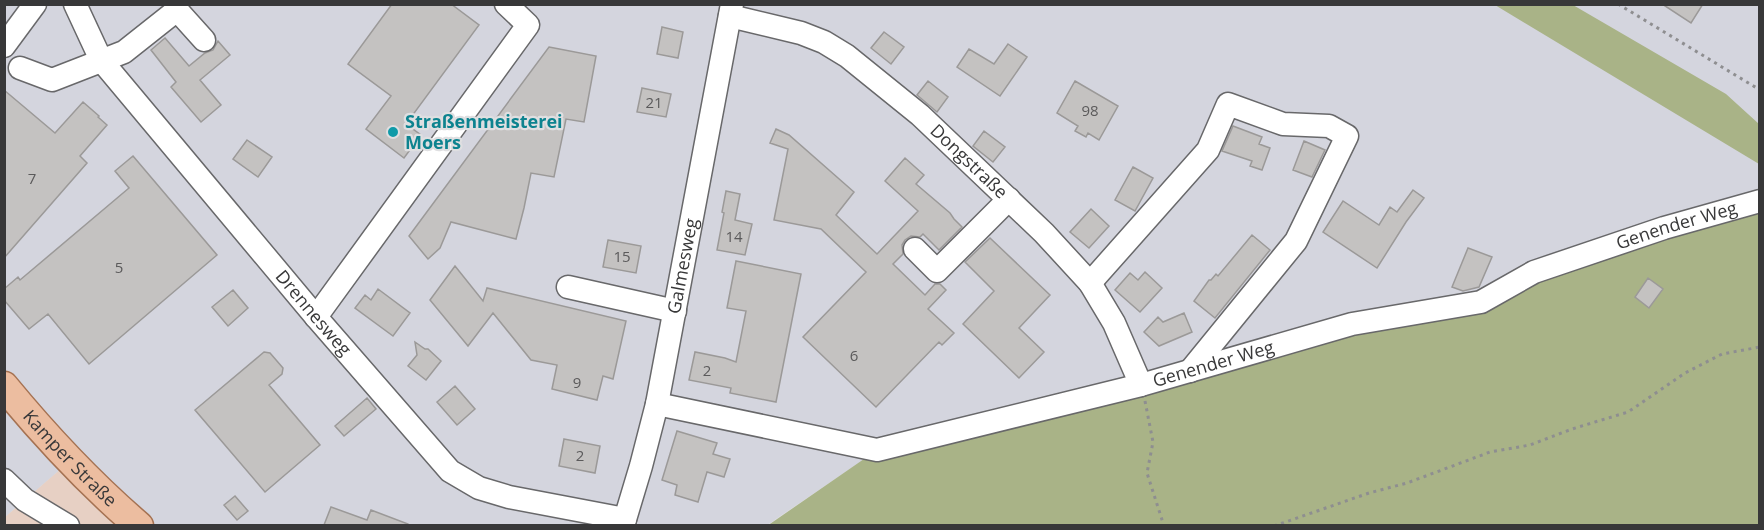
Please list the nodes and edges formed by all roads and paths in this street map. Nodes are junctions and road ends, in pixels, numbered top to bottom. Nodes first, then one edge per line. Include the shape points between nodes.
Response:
1 (35, 4) edge
2 (75, 4) edge
3 (506, 4) edge
4 (1618, 4) edge
5 (731, 10) edge
6 (204, 40) dead end
7 (4, 46) edge
8 (101, 60) junction
9 (20, 68) dead end
10 (1760, 90) edge
11 (1009, 199) junction
12 (1760, 201) edge
13 (915, 249) dead end
14 (1090, 283) junction
15 (568, 287) dead end
16 (675, 312) junction
17 (316, 317) junction
18 (1760, 347) edge
19 (1190, 371) junction
20 (1141, 385) junction
21 (4, 386) edge
22 (657, 404) junction
23 (4, 480) edge
24 (624, 522) edge
25 (68, 525) edge
26 (139, 525) edge
27 (1164, 525) edge
28 (1274, 525) edge

1 - 7 street
2 - 8 street, Drennesweg
3 - 17 street via 528,25
4 - 10 path
5 - 11 street, Dongstraße via 824,42 847,56 920,115
5 - 16 street, Galmesweg
6 - 8 street via 177,10 124,52
8 - 9 street via 52,80
8 - 17 street, Drennesweg
11 - 13 street via 937,271
11 - 14 street, Dongstraße
12 - 19 street, Genender Weg via 1534,272 1481,302 1352,324
14 - 19 street via 1208,150 1228,104 1283,124 1329,126 1347,136 1296,241
14 - 20 street, Dongstraße via 1114,323
15 - 16 street
16 - 22 street, Galmesweg
17 - 24 street, Drennesweg via 458,477 509,497
18 - 28 path via 1722,354 1685,373 1628,412 1530,445 1490,452
19 - 20 street, Genender Weg
20 - 22 street, Genender Weg via 878,450
20 - 27 path via 1153,442 1148,473
21 - 26 main road, Kamper Straße via 70,461
22 - 24 street, Galmesweg
23 - 25 street via 25,500

